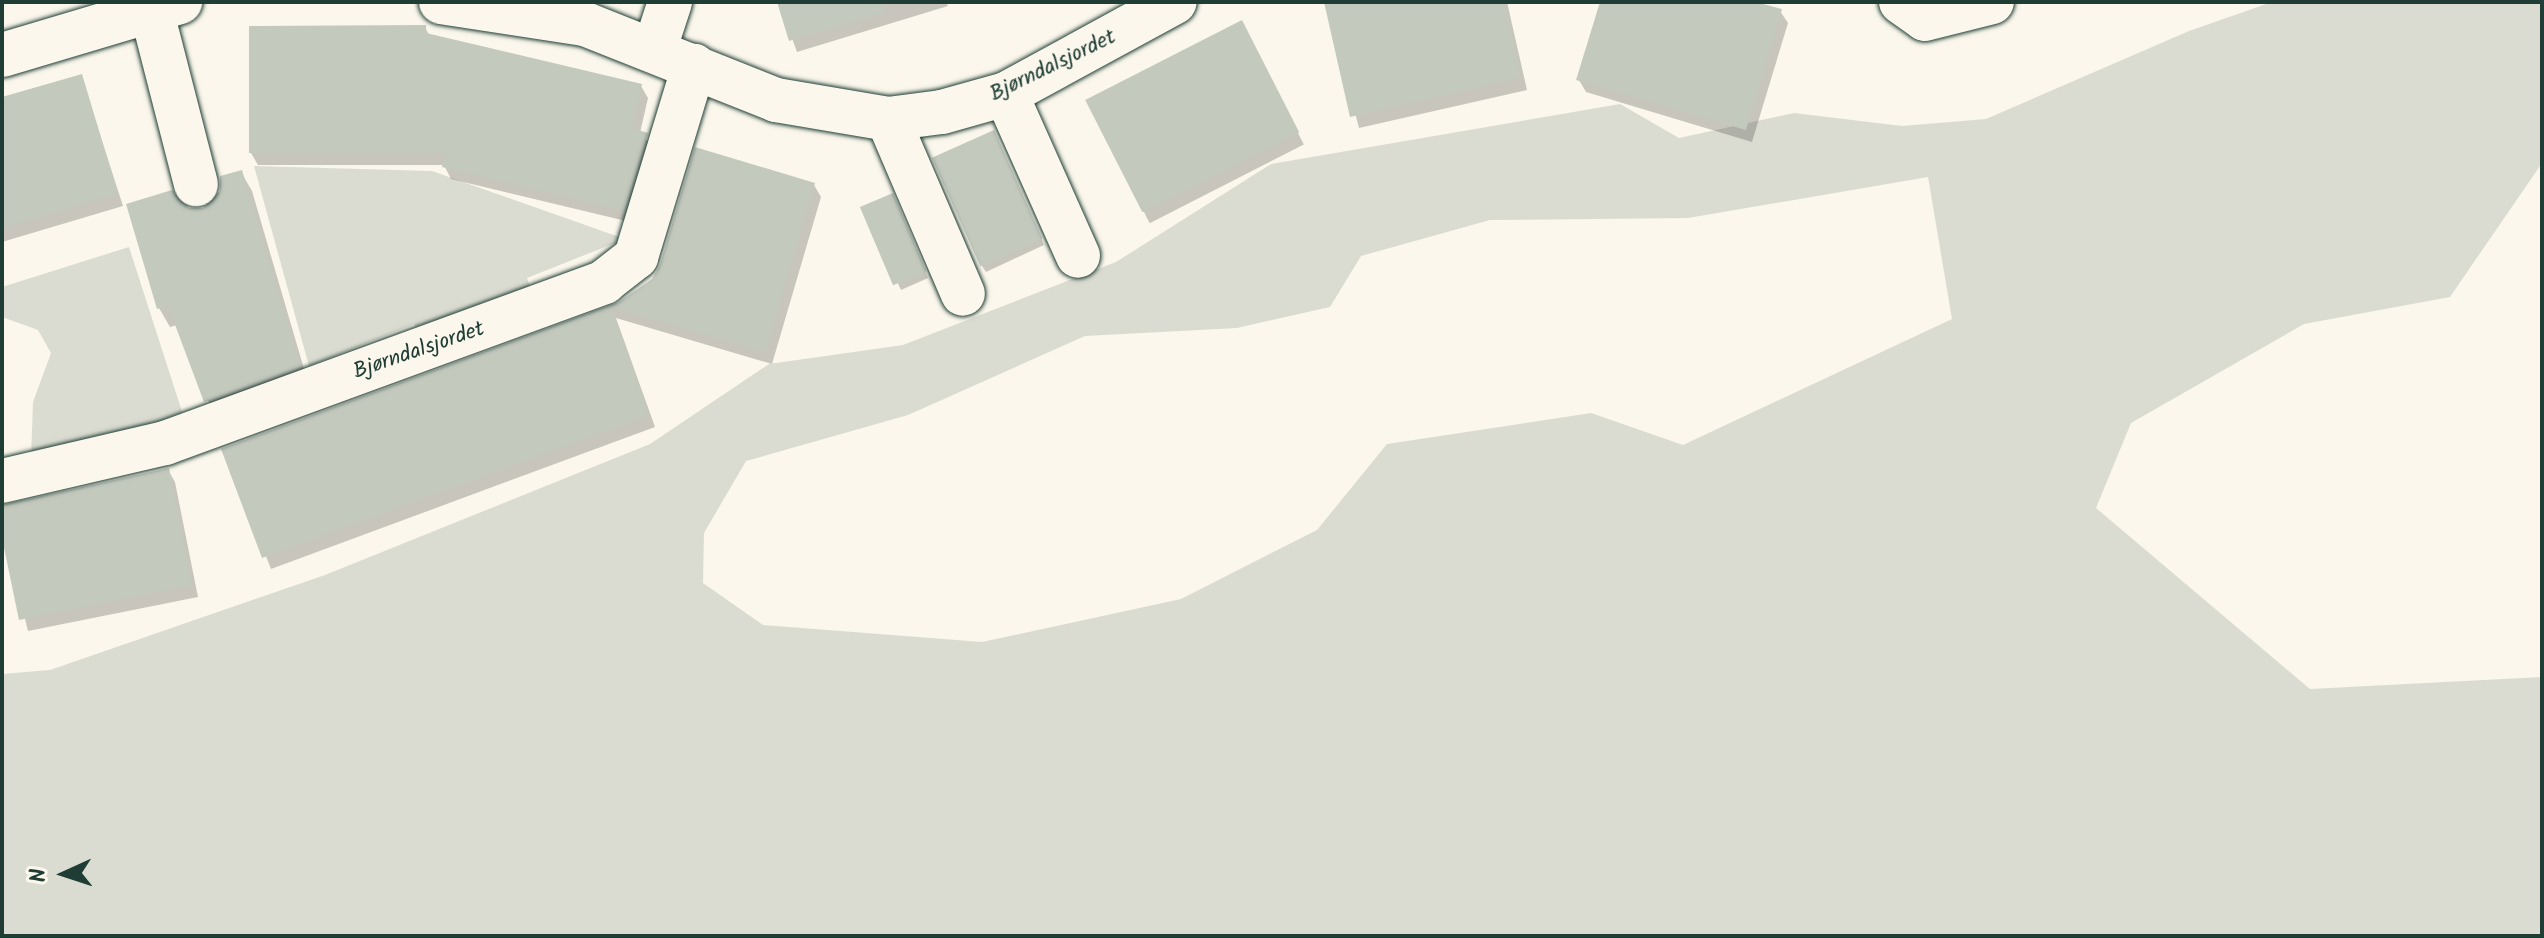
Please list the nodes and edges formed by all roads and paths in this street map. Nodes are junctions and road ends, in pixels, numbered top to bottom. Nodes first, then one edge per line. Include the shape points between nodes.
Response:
1 (441, 2) edge
2 (670, 2) edge
3 (1175, 2) edge
4 (1992, 2) edge
5 (165, 5) edge
6 (1913, 11) edge
7 (655, 48) junction
8 (2, 55) edge
9 (694, 66) junction
10 (1006, 94) junction
11 (888, 119) junction
12 (196, 184) dead end
13 (1078, 256) dead end
14 (963, 294) dead end
15 (2, 481) edge

1 - 7 street, Bjørndalsjordet via 585,24
2 - 7 street
3 - 10 street, Bjørndalsjordet
4 - 6 street
5 - 8 street
5 - 12 street
7 - 9 street, Bjørndalsjordet
9 - 11 street, Bjørndalsjordet via 809,109
9 - 15 street, Bjørndalsjordet via 636,257 604,282 165,443
10 - 11 street, Bjørndalsjordet via 942,112
10 - 13 street
11 - 14 street

